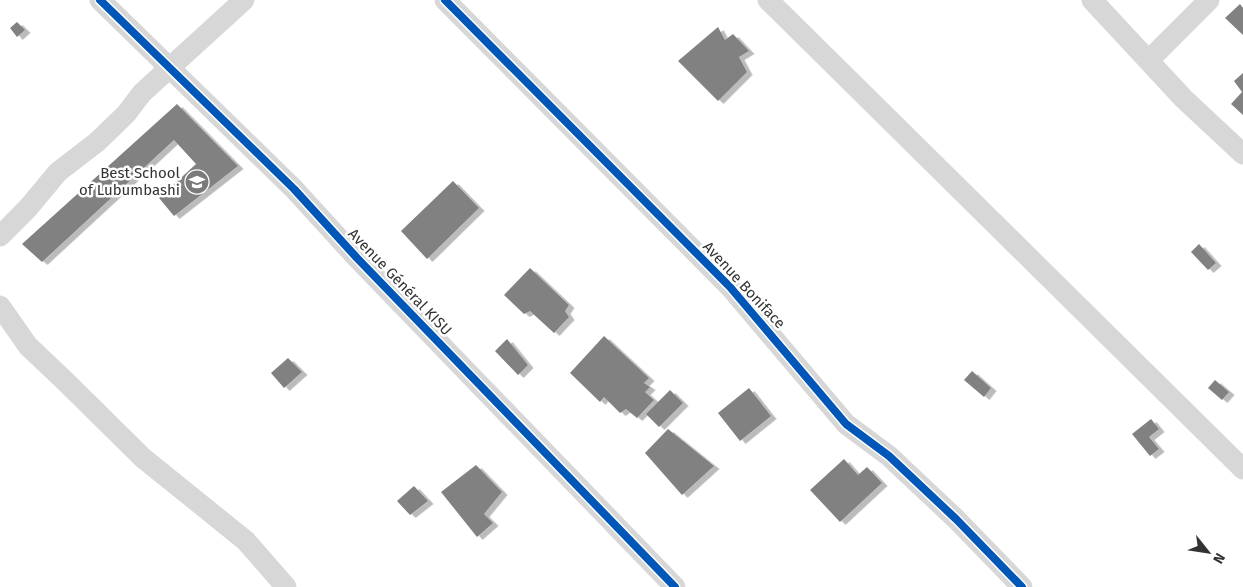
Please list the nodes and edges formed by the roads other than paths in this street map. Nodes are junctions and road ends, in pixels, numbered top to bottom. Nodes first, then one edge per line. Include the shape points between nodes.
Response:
1 (100, 0) edge
2 (244, 0) edge
3 (445, 0) edge
4 (768, 0) edge
5 (1092, 0) edge
6 (1209, 0) edge
7 (1148, 60) junction
8 (170, 70) junction
9 (1243, 154) edge
10 (0, 236) edge
11 (0, 306) edge
12 (1243, 469) edge
13 (286, 587) edge
14 (676, 587) edge
15 (1022, 587) edge

1 - 8 street, Avenue Général KISU
2 - 8 street
3 - 15 street, Avenue Boniface via 730,287 846,424 889,456
4 - 12 street
5 - 7 street
6 - 7 street
7 - 9 street
8 - 10 street via 142,93 97,142 58,172
8 - 14 street, Avenue Général KISU via 294,189
11 - 13 street via 28,346 143,458 246,541

